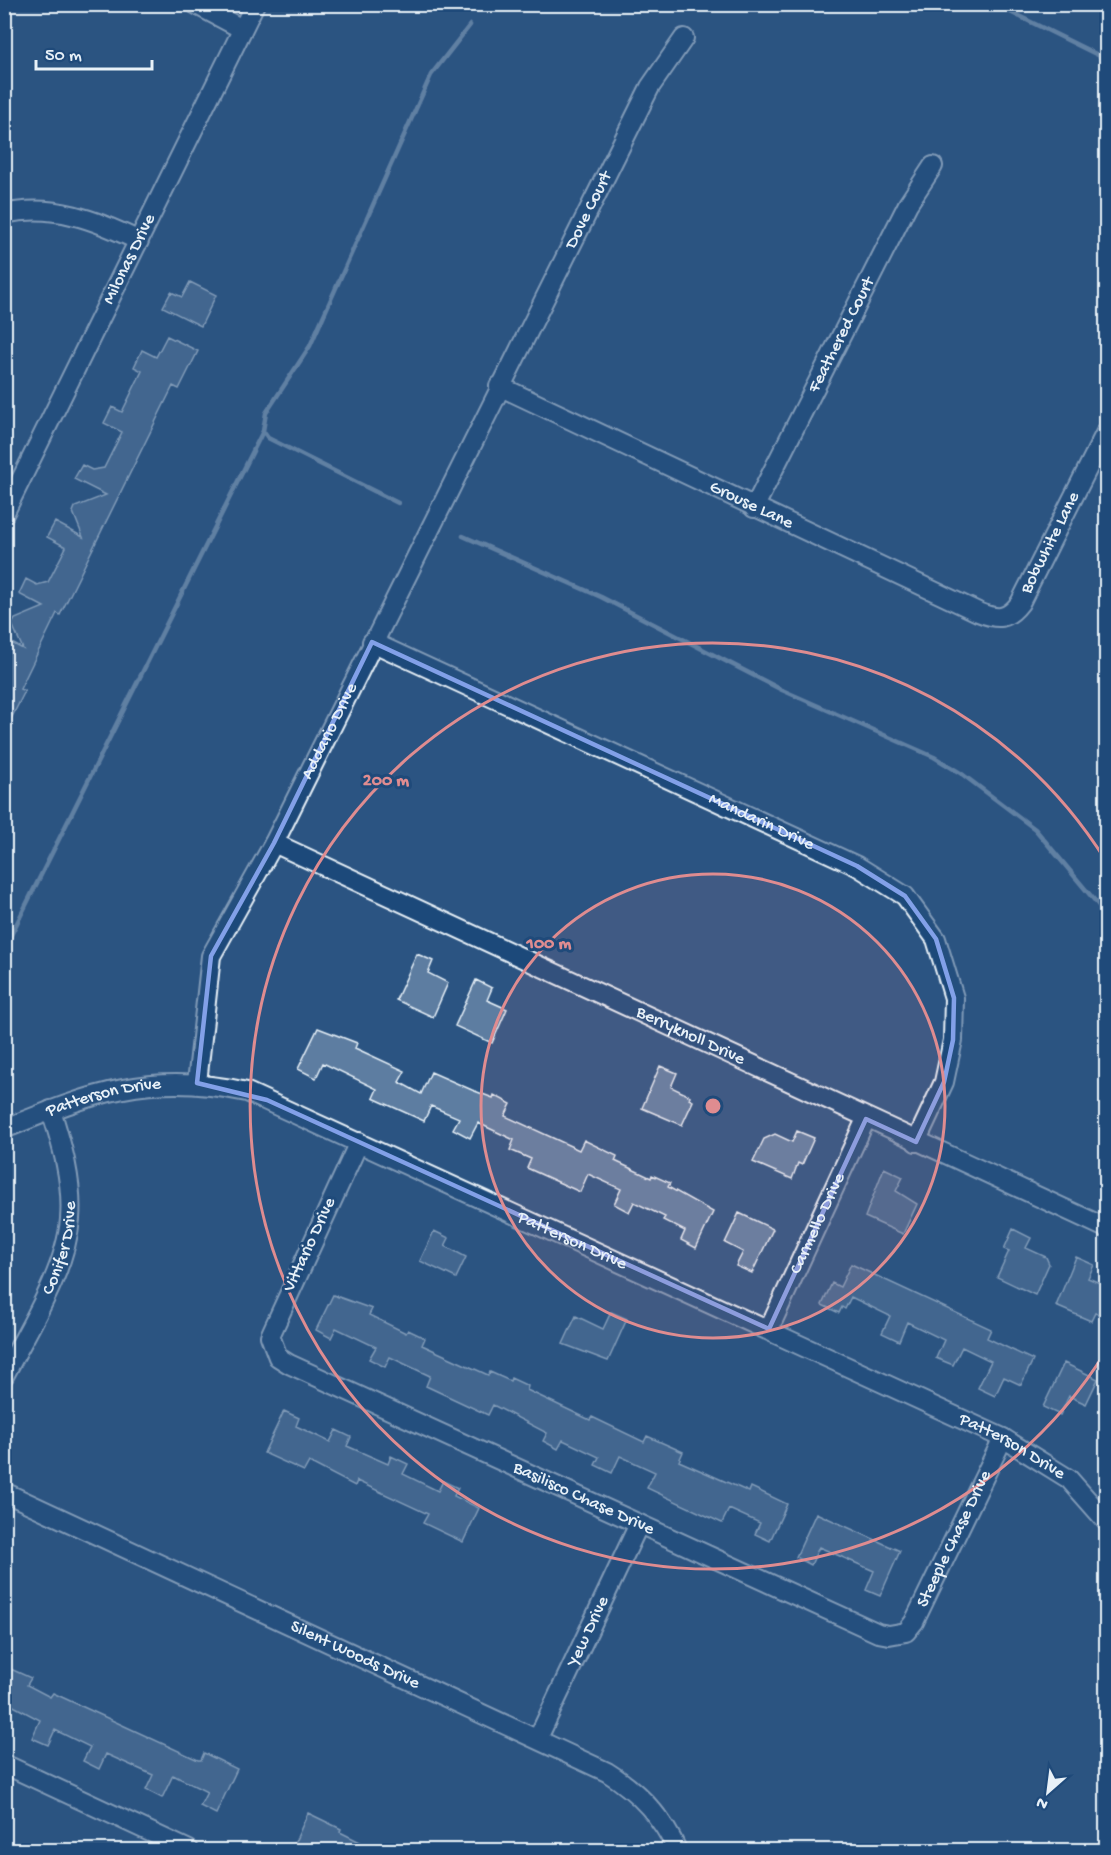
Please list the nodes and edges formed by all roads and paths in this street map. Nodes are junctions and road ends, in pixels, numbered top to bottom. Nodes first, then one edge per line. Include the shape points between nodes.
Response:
1 (195, 4) edge
2 (255, 4) edge
3 (242, 29) junction
4 (684, 38) dead end
5 (933, 166) dead end
6 (4, 213) edge
7 (139, 241) junction
8 (500, 386) junction
9 (1107, 432) edge
10 (754, 508) junction
11 (4, 514) edge
12 (1005, 618) joint
13 (372, 642) junction
14 (274, 843) junction
15 (197, 1083) junction
16 (51, 1110) junction
17 (866, 1119) junction
18 (4, 1129) edge
19 (359, 1142) junction
20 (916, 1142) junction
21 (1107, 1228) edge
22 (769, 1329) junction
23 (273, 1350) joint
24 (4, 1376) edge
25 (1003, 1438) junction
26 (4, 1492) edge
27 (1107, 1521) edge
28 (639, 1524) junction
29 (900, 1635) joint
30 (538, 1738) junction
31 (4, 1764) edge
32 (189, 1851) edge
33 (677, 1851) edge

1 - 3 street
2 - 3 street, Milonas Drive
3 - 7 street, Milonas Drive
4 - 8 street, Dove Court via 650,87
5 - 10 street, Feathered Court via 908,204
6 - 7 street via 63,212 101,222
7 - 11 street, Milonas Drive
8 - 10 street, Grouse Lane
8 - 13 street, Addario Drive
9 - 12 street, Bobwhite Lane via 1020,603
10 - 12 street, Grouse Lane via 978,612
13 - 14 street, Addario Drive
13 - 20 street, Mandarin Drive via 857,866 905,896 936,939 954,998 953,1040 944,1082
14 - 15 street, Addario Drive via 211,956
14 - 17 street, Berryknoll Drive
15 - 16 street, Patterson Drive via 122,1088
15 - 19 street, Patterson Drive via 257,1096
16 - 18 street, Patterson Drive
16 - 24 street, Conifer Drive via 70,1191 67,1243
17 - 20 street, Berryknoll Drive
17 - 22 street, Carmello Drive
19 - 22 street, Patterson Drive
19 - 23 street, Vittario Drive via 276,1320 270,1336
20 - 21 street, Berryknoll Drive
22 - 25 street, Patterson Drive
23 - 28 street, Basilisco Chase Drive via 289,1364
25 - 27 street, Patterson Drive via 1068,1479
25 - 29 street, Steeple Chase Drive via 914,1622
26 - 30 street, Silent Woods Drive
28 - 29 street, Basilisco Chase Drive via 878,1633
28 - 30 street, Yew Drive
30 - 33 street, Silent Woods Drive via 634,1790 654,1810
31 - 32 street

